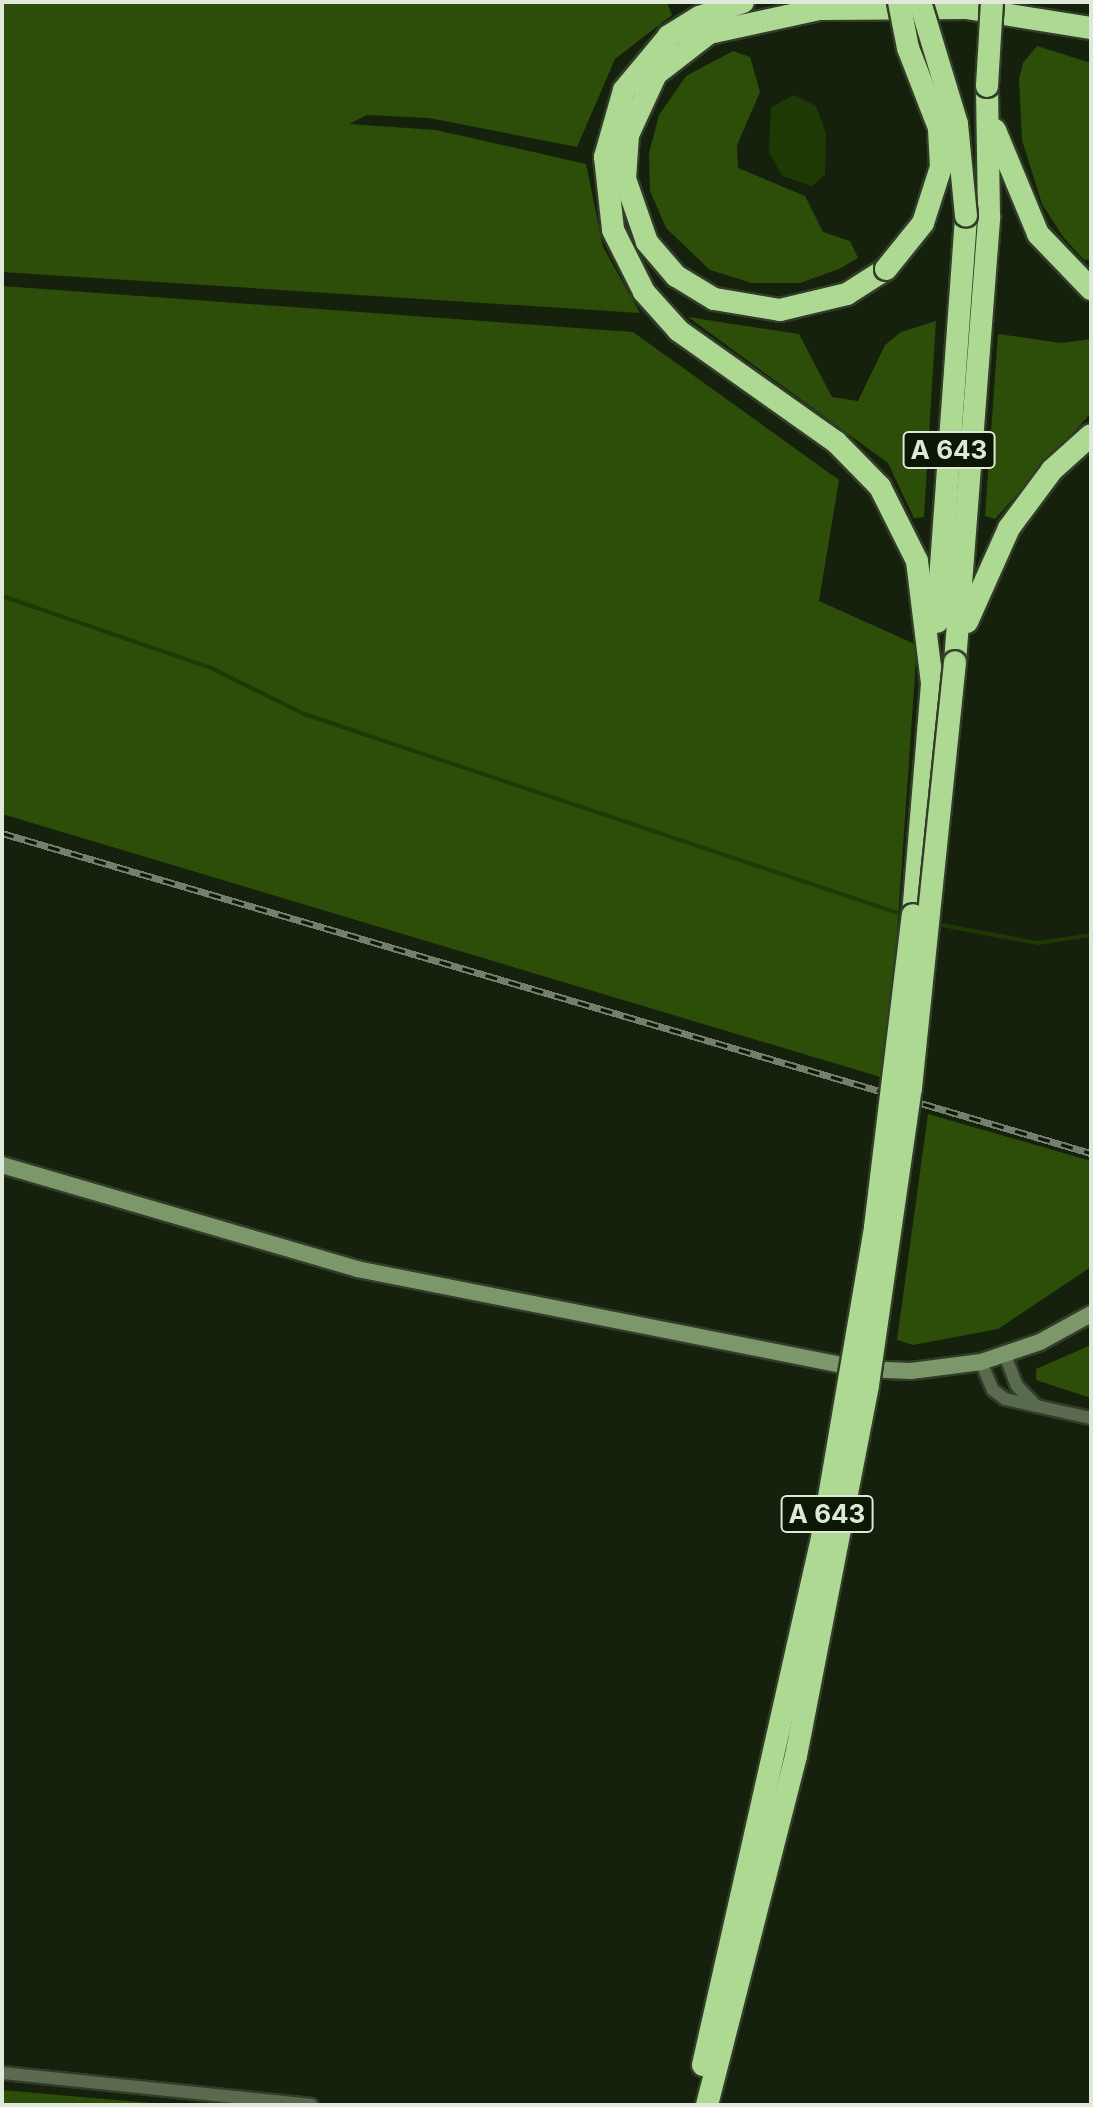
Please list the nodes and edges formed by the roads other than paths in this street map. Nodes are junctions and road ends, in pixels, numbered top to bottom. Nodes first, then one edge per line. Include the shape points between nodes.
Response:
1 (743, 2) edge
2 (899, 2) edge
3 (920, 2) edge
4 (992, 2) edge
5 (1091, 28) edge
6 (987, 86) junction
7 (1091, 289) edge
8 (1091, 435) edge
9 (955, 662) junction
10 (932, 684) junction
11 (2, 1165) edge
12 (1091, 1314) edge
13 (1005, 1355) junction
14 (981, 1362) junction
15 (1036, 1406) junction
16 (1091, 1418) edge
17 (2, 2073) edge
18 (311, 2105) edge
19 (693, 2105) edge
20 (707, 2105) edge

1 - 10 highway via 699,17 669,36 624,90 605,157 613,230 644,292 679,331 836,442 880,487 917,561
2 - 5 highway, bridge via 908,48 939,128 938,187 923,223 886,269 847,294 802,308 735,306 694,289 647,242 625,179 628,135 644,93 689,44 730,25 819,9 950,7
3 - 10 highway, A 643, bridge via 957,124 966,190
4 - 6 highway, A 643, bridge
6 - 7 highway via 999,148 1028,216 1048,249
6 - 9 highway, A 643 via 989,216
8 - 9 highway via 1052,470 1009,528 972,604
9 - 20 highway, A 643, bridge via 911,1088 868,1385 796,1756
10 - 19 highway, A 643, bridge via 896,1071 850,1383 791,1692
11 - 14 main road via 247,1240 566,1315 862,1369 911,1371
12 - 13 main road
13 - 14 main road
13 - 15 street via 1017,1386
14 - 15 street via 998,1395
15 - 16 street
17 - 18 street

